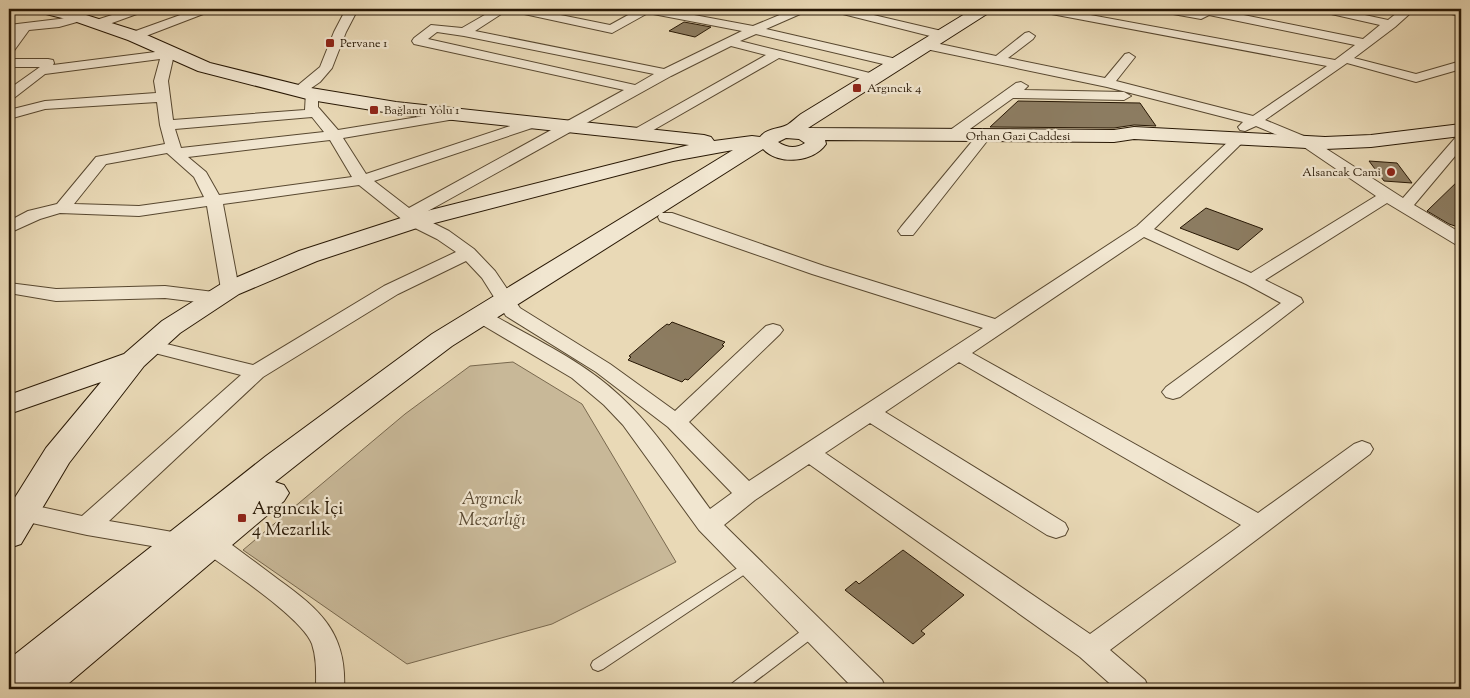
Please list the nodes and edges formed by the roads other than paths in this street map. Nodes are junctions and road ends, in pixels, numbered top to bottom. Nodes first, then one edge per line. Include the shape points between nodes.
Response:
1 (141, 9) edge
2 (207, 9) edge
3 (352, 9) edge
4 (503, 9) edge
5 (515, 9) edge
6 (646, 9) edge
7 (777, 9) edge
8 (835, 9) edge
9 (984, 9) edge
10 (1041, 9) edge
11 (1162, 9) edge
12 (1322, 9) edge
13 (1409, 9) edge
14 (1441, 9) edge
15 (54, 10) edge
16 (799, 10) edge
17 (1207, 10) edge
18 (1461, 13) edge
19 (89, 21) junction
20 (1391, 24) junction
21 (25, 27) junction
22 (9, 29) edge
23 (755, 30) junction
24 (464, 32) junction
25 (942, 35) junction
26 (134, 36) junction
27 (1029, 36) dead end
28 (730, 42) junction
29 (1366, 43) junction
30 (926, 45) junction
31 (9, 49) edge
32 (168, 52) junction
33 (777, 54) junction
34 (1129, 57) dead end
35 (998, 60) junction
36 (1341, 62) junction
37 (9, 63) edge
38 (896, 63) junction
39 (1459, 68) edge
40 (1041, 69) junction
41 (41, 70) junction
42 (666, 73) junction
43 (873, 78) junction
44 (1108, 83) junction
45 (636, 89) junction
46 (1011, 94) junction
47 (9, 95) edge
48 (1154, 96) junction
49 (163, 97) junction
50 (308, 99) junction
51 (9, 103) edge
52 (26, 108) junction
53 (9, 115) edge
54 (455, 115) junction
55 (1253, 120) junction
56 (536, 122) junction
57 (167, 125) junction
58 (572, 126) junction
59 (1461, 130) edge
60 (638, 133) junction
61 (335, 136) junction
62 (951, 136) junction
63 (984, 136) junction
64 (1234, 140) junction
65 (1461, 140) edge
66 (787, 142) junction
67 (1302, 142) junction
68 (728, 144) junction
69 (174, 150) junction
70 (362, 180) junction
71 (1386, 196) junction
72 (214, 200) junction
73 (1404, 207) junction
74 (62, 208) junction
75 (666, 217) junction
76 (412, 218) junction
77 (9, 228) edge
78 (1143, 230) junction
79 (906, 231) dead end
80 (1461, 240) edge
81 (468, 253) junction
82 (1252, 280) junction
83 (9, 288) edge
84 (222, 293) junction
85 (498, 313) junction
86 (1000, 327) junction
87 (773, 330) dead end
88 (142, 353) junction
89 (959, 354) junction
90 (256, 372) junction
91 (1173, 392) dead end
92 (9, 406) edge
93 (870, 413) junction
94 (676, 422) junction
95 (1362, 449) dead end
96 (810, 453) junction
97 (747, 494) junction
98 (16, 511) edge
99 (708, 524) junction
100 (1259, 524) junction
101 (87, 526) junction
102 (1056, 529) dead end
103 (9, 534) edge
104 (181, 542) junction
105 (211, 543) junction
106 (750, 566) junction
107 (814, 629) junction
108 (1090, 649) junction
109 (598, 666) dead end
110 (9, 681) edge
111 (34, 689) edge
112 (330, 689) edge
113 (735, 689) edge
114 (872, 689) edge
115 (1135, 689) edge

1 - 19 street
2 - 26 street
3 - 50 street via 326,68 315,79
4 - 24 street
5 - 6 street via 612,29
6 - 23 street
7 - 16 street
8 - 25 street
9 - 25 street
10 - 36 street
11 - 17 street via 1201,16
12 - 20 street
13 - 20 street
14 - 18 street
15 - 19 street
16 - 23 street
17 - 29 street
19 - 21 street
19 - 26 street
20 - 29 street
21 - 22 street
21 - 31 street
23 - 28 street
23 - 38 street
24 - 42 street
24 - 45 street via 436,28 418,42
25 - 30 street
26 - 32 street
27 - 35 street
28 - 33 street
28 - 42 street
29 - 36 street
30 - 35 street
30 - 38 street
32 - 41 street
32 - 49 street via 161,81
32 - 50 street via 204,67
33 - 43 street
33 - 60 street
34 - 44 street
35 - 40 street
36 - 39 street via 1416,78
36 - 55 street
37 - 41 street via 49,64
38 - 43 street
40 - 44 street
40 - 46 street
41 - 47 street
42 - 45 street
43 - 66 street via 808,118
44 - 48 street
45 - 58 street
46 - 48 street
46 - 62 street
48 - 55 street
49 - 52 street
49 - 57 street
50 - 54 street
50 - 57 street
50 - 61 street
51 - 52 street
52 - 53 street
54 - 56 street
54 - 61 street
55 - 64 street
55 - 67 street
56 - 58 street
56 - 70 street
57 - 69 street
58 - 60 street
58 - 76 street
59 - 67 street, Orhan Gazi Caddesi via 1366,141
60 - 68 street
61 - 69 street via 244,148
61 - 70 street
62 - 63 street, Orhan Gazi Caddesi
62 - 66 street, Orhan Gazi Caddesi via 922,135 885,146
63 - 64 street, Orhan Gazi Caddesi
63 - 79 street
64 - 67 street, Orhan Gazi Caddesi via 1287,145
64 - 78 street
65 - 73 street
66 - 68 street, Orhan Gazi Caddesi
66 - 75 street
66 - 85 street via 757,144
67 - 71 street
68 - 76 street
69 - 72 street via 200,175
69 - 74 street via 101,160
70 - 72 street
70 - 76 street
71 - 73 street
71 - 82 street
72 - 74 street via 139,211
72 - 84 street
73 - 80 street
74 - 77 street via 34,215
75 - 85 street
75 - 86 street via 818,270
76 - 81 street
76 - 84 street via 316,253
78 - 82 street
78 - 86 street
81 - 85 street via 489,275
81 - 90 street via 391,290
82 - 91 street via 1294,302
83 - 84 street via 56,295
84 - 88 street via 171,327
85 - 94 street via 603,368
85 - 99 street via 612,400 631,420
85 - 104 street via 442,340
85 - 105 street
86 - 89 street
87 - 94 street
88 - 90 street
88 - 92 street
88 - 98 street
89 - 93 street
89 - 100 street
90 - 101 street
93 - 96 street
93 - 102 street
94 - 97 street
95 - 100 street
96 - 97 street
96 - 108 street
97 - 99 street
98 - 101 street
98 - 103 street
99 - 106 street
100 - 108 street
101 - 104 street
104 - 110 street
105 - 111 street
105 - 112 street via 310,618 326,643
106 - 107 street
106 - 109 lane
107 - 113 lane
107 - 114 street
108 - 115 street

